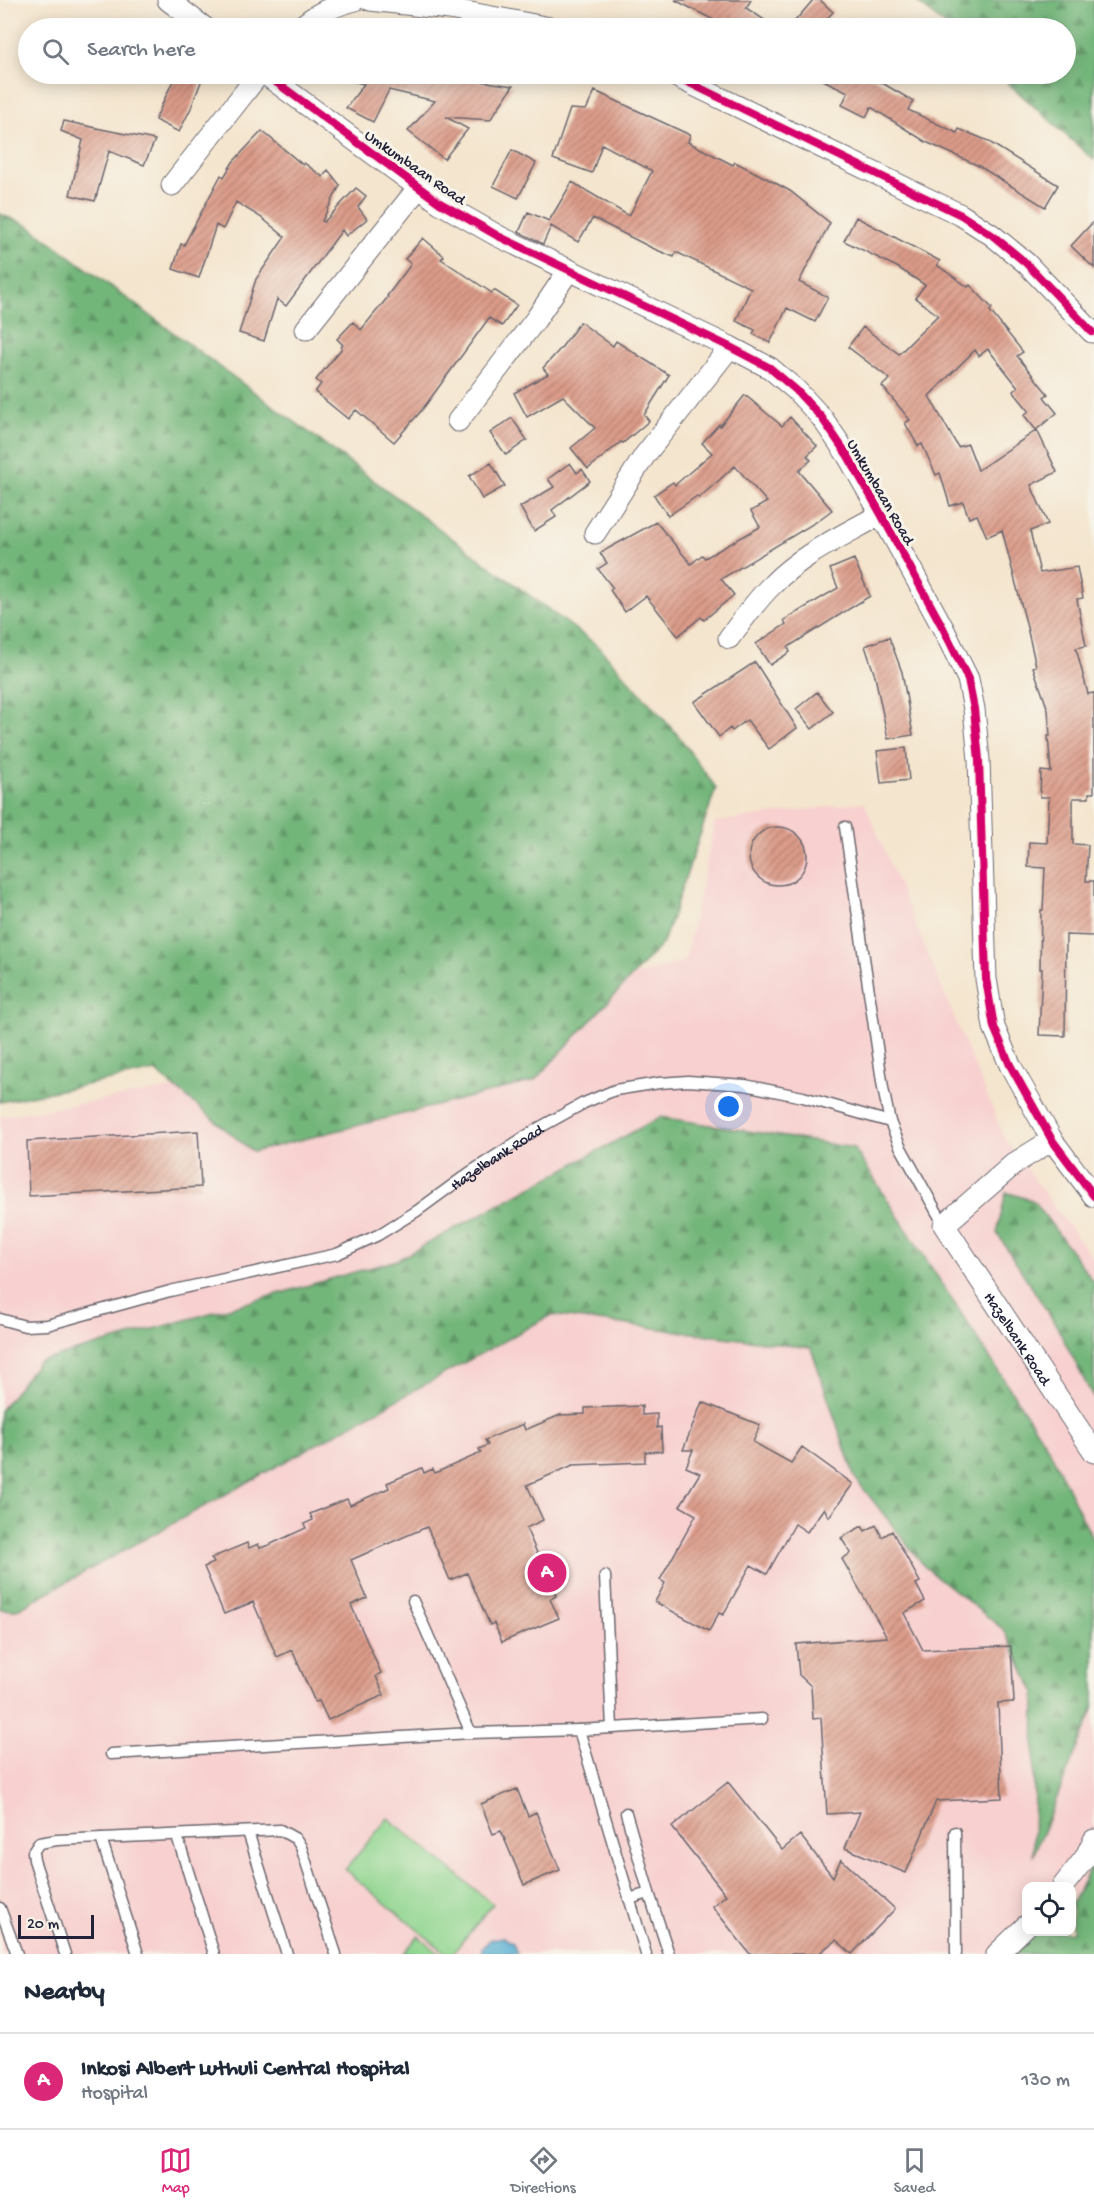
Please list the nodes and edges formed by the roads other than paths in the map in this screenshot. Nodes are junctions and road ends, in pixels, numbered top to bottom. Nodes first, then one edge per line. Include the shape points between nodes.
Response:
1 (168, 0) edge
2 (355, 0) edge
3 (370, 0) edge
4 (192, 18) edge
5 (311, 18) edge
6 (497, 18) edge
7 (251, 84) edge
8 (279, 84) edge
9 (692, 84) edge
10 (172, 185) dead end
11 (420, 187) junction
12 (569, 270) junction
13 (306, 328) dead end
14 (1092, 332) dead end
15 (730, 347) junction
16 (458, 421) dead end
17 (881, 514) junction
18 (595, 533) dead end
19 (729, 638) dead end
20 (845, 827) dead end
21 (890, 1122) junction
22 (1052, 1140) junction
23 (1094, 1196) edge
24 (944, 1225) junction
25 (0, 1319) edge
26 (1094, 1452) edge
27 (604, 1576) dead end
28 (413, 1601) dead end
29 (762, 1719) dead end
30 (612, 1728) junction
31 (579, 1731) junction
32 (471, 1733) junction
33 (111, 1754) dead end
34 (626, 1813) dead end
35 (248, 1832) junction
36 (955, 1832) dead end
37 (177, 1836) junction
38 (101, 1838) junction
39 (1094, 1840) edge
40 (1067, 1882) edge
41 (650, 1893) junction
42 (629, 1899) junction
43 (0, 1908) edge
44 (1022, 1930) edge
45 (17, 1954) edge
46 (65, 1954) edge
47 (138, 1954) edge
48 (214, 1954) edge
49 (287, 1954) edge
50 (336, 1954) edge
51 (646, 1954) edge
52 (669, 1954) edge
53 (956, 1954) edge
54 (997, 1954) edge

1 - 4 street
2 - 5 street
3 - 6 street
7 - 10 street
8 - 11 street, Umkumbaan Road
9 - 14 street via 961,215 1026,263
11 - 12 street, Umkumbaan Road via 498,236
11 - 13 street
12 - 15 street, Umkumbaan Road
12 - 16 street
15 - 17 street, Umkumbaan Road via 770,368 822,418
15 - 18 street via 645,455
17 - 19 street via 788,570
17 - 22 street, Umkumbaan Road via 968,679 979,760 986,979 994,1027 1010,1065
20 - 21 lane
21 - 24 lane, Hazelbank Road via 911,1170
21 - 25 lane, Hazelbank Road via 745,1085 688,1081 615,1090 537,1129 417,1211 337,1254 170,1291 47,1325 25,1326
22 - 23 street, Umkumbaan Road
22 - 24 street via 1015,1163
24 - 26 street, Hazelbank Road
27 - 30 lane
28 - 32 lane
29 - 30 lane
30 - 31 lane
31 - 32 lane
31 - 42 lane
32 - 33 lane
34 - 41 lane
35 - 37 lane
35 - 49 lane
35 - 50 lane via 280,1830 296,1839
36 - 53 lane
37 - 38 lane
37 - 48 lane
38 - 46 lane via 43,1842 33,1852
38 - 47 lane
39 - 40 street
41 - 42 lane
41 - 52 lane
42 - 51 lane
43 - 45 lane
44 - 54 street

